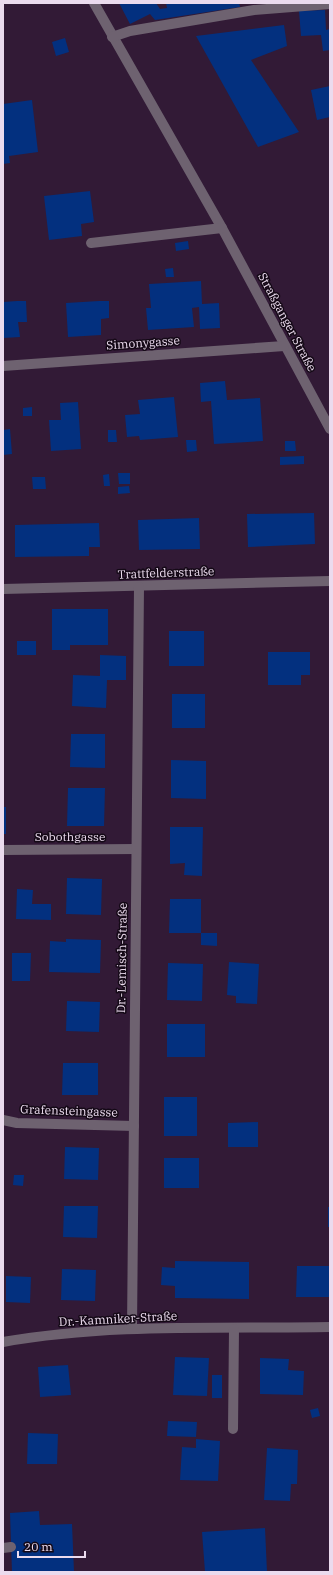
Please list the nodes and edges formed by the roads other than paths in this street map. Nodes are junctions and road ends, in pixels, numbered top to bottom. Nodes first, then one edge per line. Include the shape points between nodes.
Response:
1 (94, 3) edge
2 (330, 4) edge
3 (112, 37) junction
4 (222, 228) junction
5 (92, 243) dead end
6 (284, 346) junction
7 (3, 366) edge
8 (330, 429) edge
9 (330, 581) edge
10 (139, 587) junction
11 (3, 589) edge
12 (136, 849) junction
13 (3, 850) edge
14 (3, 1120) edge
15 (134, 1126) junction
16 (330, 1327) edge
17 (234, 1328) junction
18 (132, 1329) junction
19 (3, 1342) edge
20 (233, 1429) dead end

1 - 3 street, Straßganger Straße
2 - 3 street via 254,10
3 - 4 street, Straßganger Straße
4 - 5 street
4 - 6 street, Straßganger Straße
6 - 7 street, Simonygasse
6 - 8 street, Straßganger Straße
9 - 10 street, Trattfelderstraße
10 - 11 street, Trattfelderstraße
10 - 12 street, Dr.-Lemisch-Straße
12 - 13 street, Sobothgasse
12 - 15 street, Dr.-Lemisch-Straße
14 - 15 street, Grafensteingasse
15 - 18 street, Dr.-Lemisch-Straße
16 - 17 street, Dr.-Kamniker-Straße
17 - 18 street, Dr.-Kamniker-Straße
17 - 20 street
18 - 19 street, Dr.-Kamniker-Straße via 62,1334

